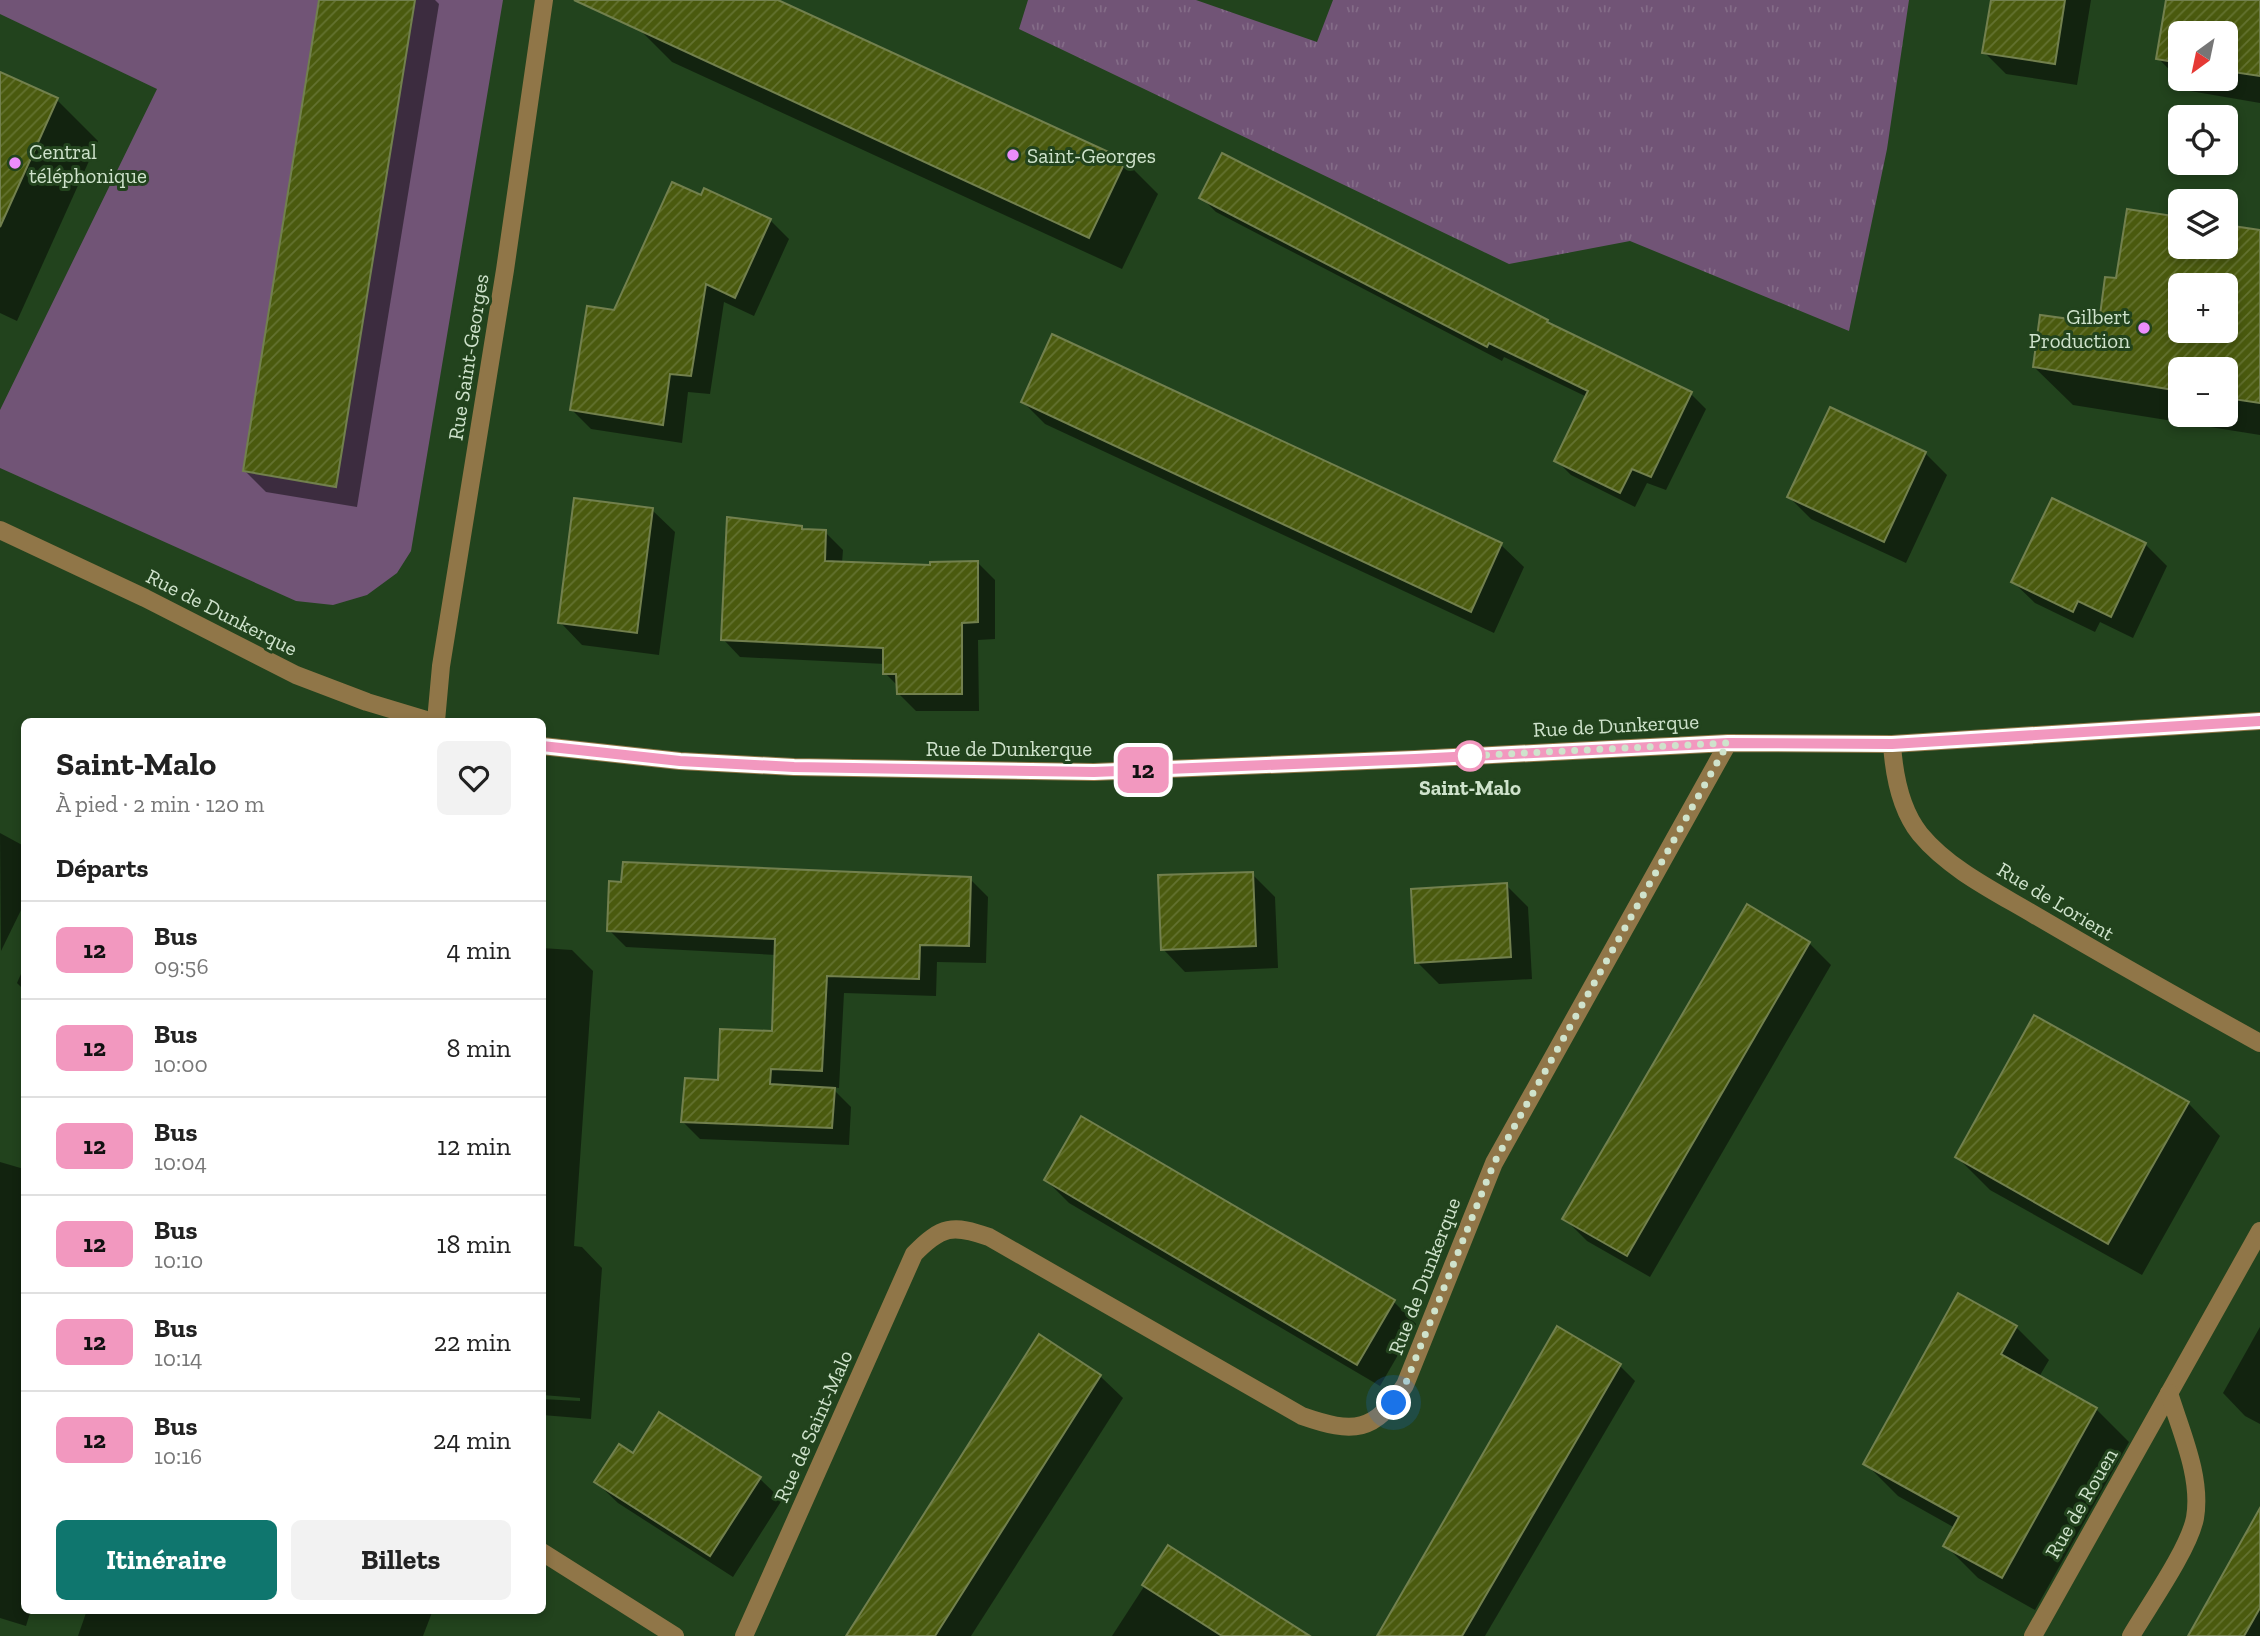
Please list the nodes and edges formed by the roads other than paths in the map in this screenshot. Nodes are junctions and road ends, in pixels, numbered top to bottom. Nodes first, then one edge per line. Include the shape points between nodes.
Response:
1 (544, 0) edge
2 (0, 530) edge
3 (420, 718) edge
4 (436, 718) edge
5 (2260, 721) edge
6 (1728, 743) junction
7 (1892, 744) junction
8 (546, 746) edge
9 (2260, 1043) edge
10 (2260, 1231) edge
11 (930, 1238) joint
12 (2169, 1393) junction
13 (546, 1555) edge
14 (656, 1630) edge
15 (675, 1636) edge
16 (744, 1636) edge
17 (2033, 1636) edge
18 (2131, 1636) edge

1 - 4 street, Rue Saint-Georges
2 - 3 street, Rue de Dunkerque via 296,675
5 - 7 street, Rue de Dunkerque
6 - 7 street, Rue de Dunkerque
6 - 8 street, Rue de Dunkerque via 1094,772 794,767
6 - 11 street, Rue de Dunkerque via 1494,1163 1405,1385 1385,1413 1351,1428 1302,1416 989,1237 965,1229 947,1230
7 - 9 street, Rue de Lorient via 1894,776 1906,807 1919,832 1939,854 2109,959
10 - 12 street, Rue de Rouen
11 - 16 street, Rue de Saint-Malo via 914,1254
12 - 17 street, Rue de Rouen
12 - 18 street via 2190,1462 2194,1521
13 - 14 street
14 - 15 street

